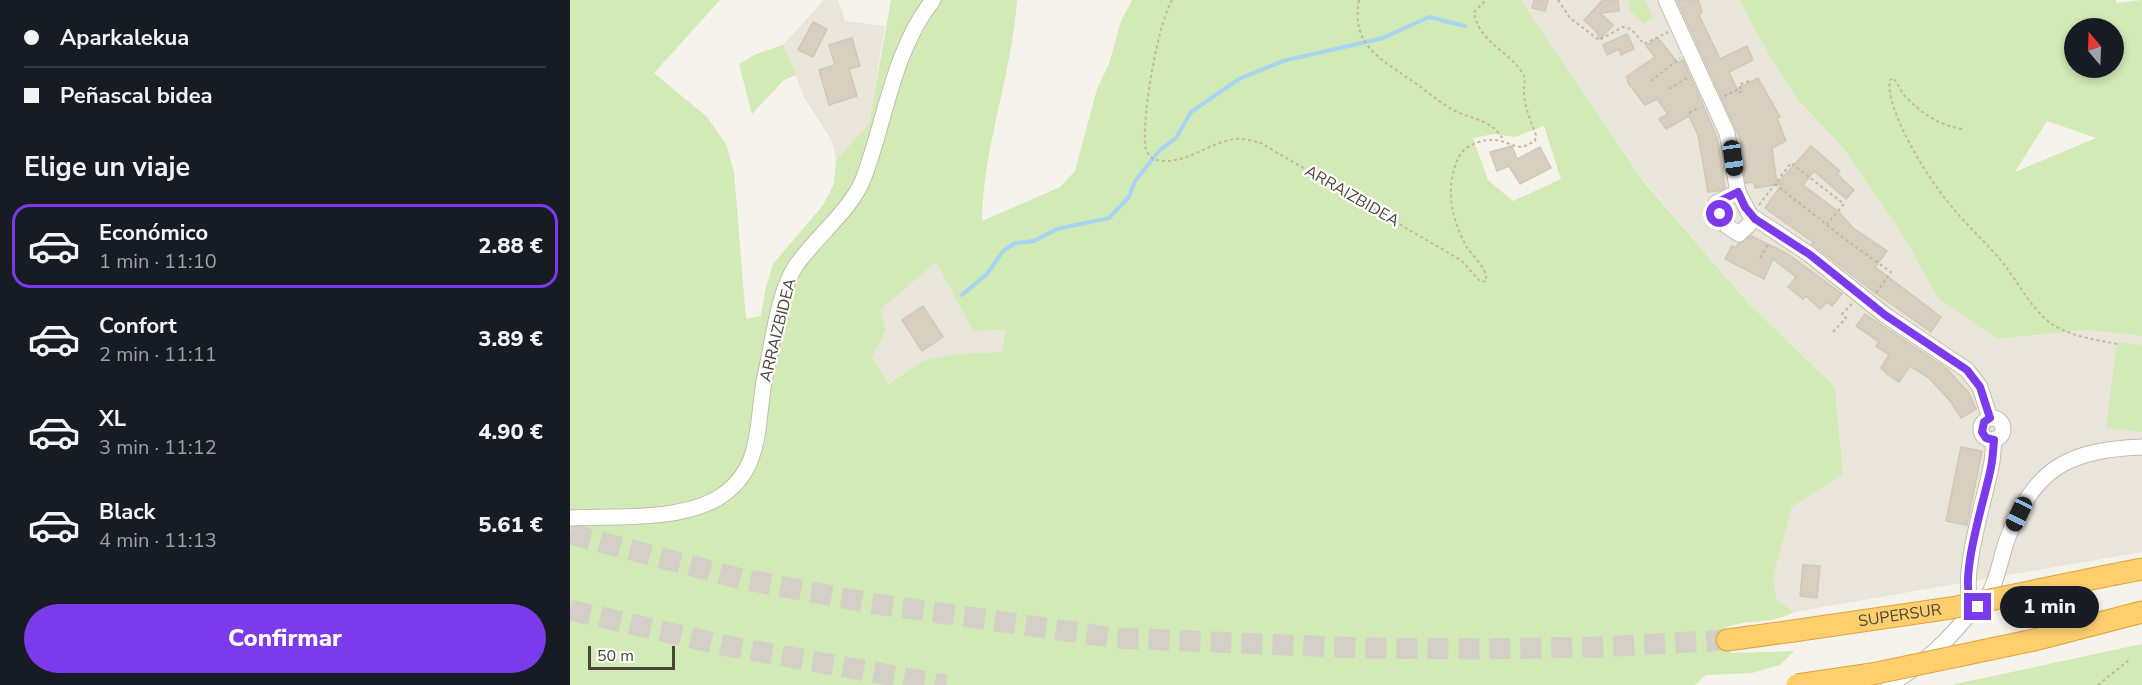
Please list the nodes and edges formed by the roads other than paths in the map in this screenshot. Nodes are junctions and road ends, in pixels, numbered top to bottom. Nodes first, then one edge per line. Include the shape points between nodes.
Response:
1 (933, 0) edge
2 (1666, 0) edge
3 (1738, 192) junction
4 (1757, 212) junction
5 (2142, 447) edge
6 (570, 518) edge
7 (2142, 569) edge
8 (1974, 608) junction
9 (2142, 612) edge
10 (2142, 624) edge
11 (2104, 626) junction
12 (1727, 640) tunnel mouth
13 (1797, 685) edge
14 (1888, 685) edge

1 - 6 street, ARRAIZBIDEA via 906,43 863,179 787,282 765,375 753,458 743,476 719,498 699,507 667,513
2 - 3 street via 1727,133
3 - 4 street via 1745,207
3 - 4 street via 1716,203 1727,226 1739,234
4 - 8 street via 1885,315 1967,370 1980,387 1990,418 1984,422 1982,432 1994,440 1967,586 1968,601
5 - 8 street via 2068,459 2046,475 2032,491 2007,538 1993,591 1983,605
7 - 12 highway, SUPERSUR, bridge via 1951,608
8 - 14 street via 1929,659
9 - 11 highway
10 - 11 highway
11 - 13 highway, bridge via 1872,674

